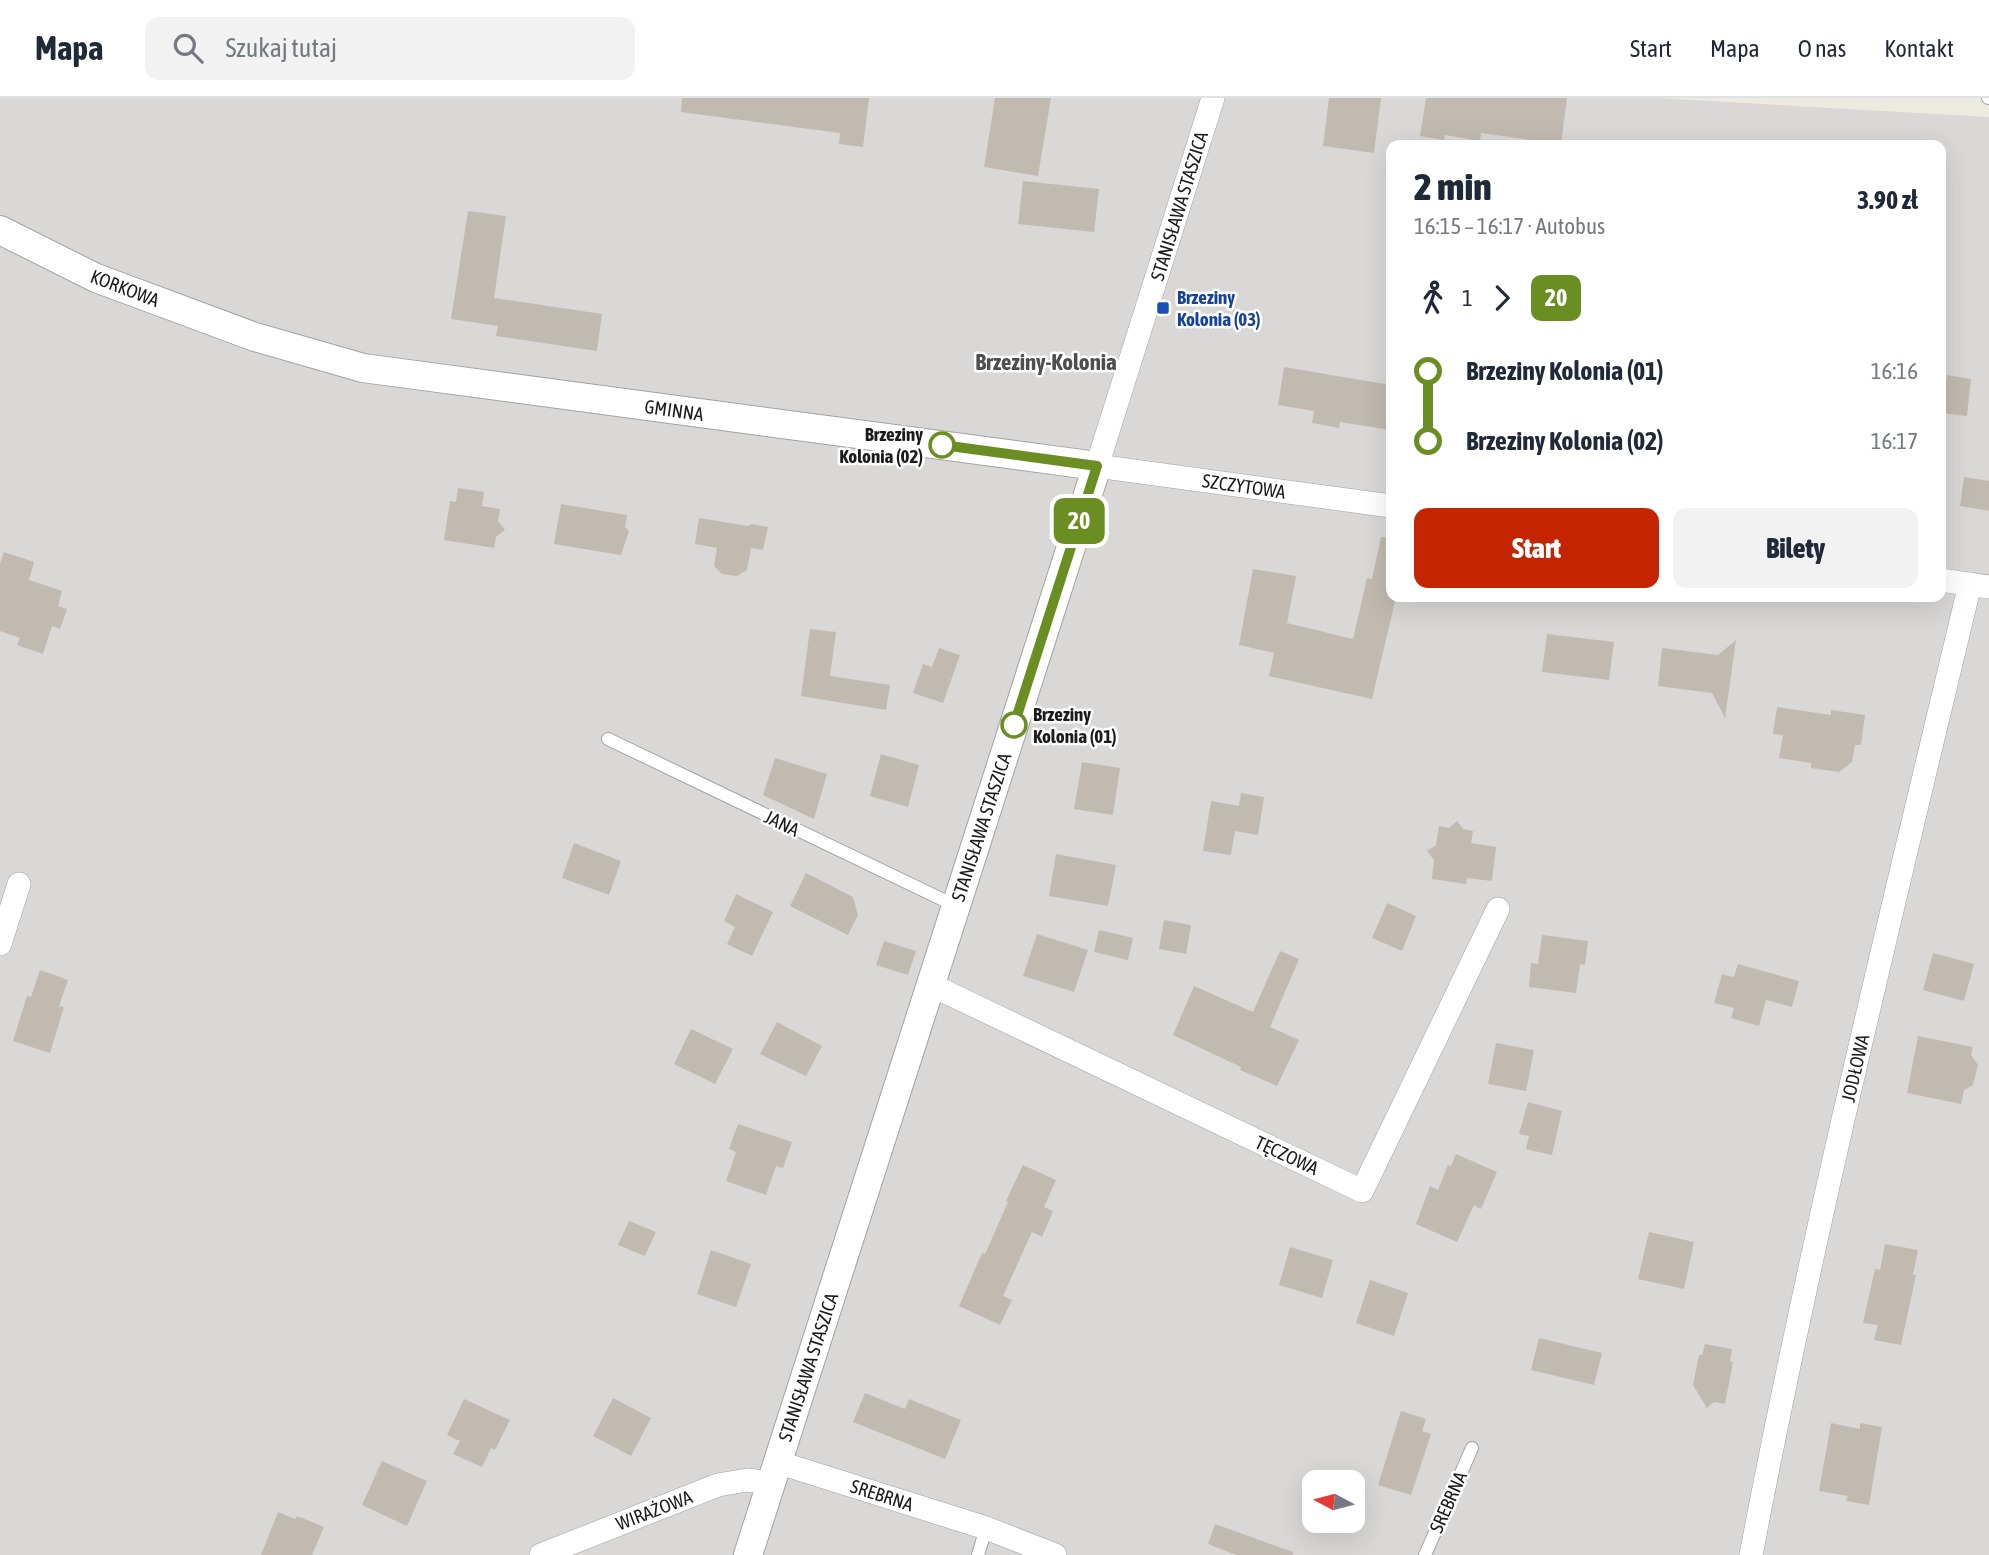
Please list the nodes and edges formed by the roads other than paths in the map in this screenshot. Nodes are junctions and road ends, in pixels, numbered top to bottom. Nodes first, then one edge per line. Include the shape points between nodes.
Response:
1 (1213, 98) edge
2 (0, 230) edge
3 (255, 337) joint
4 (1097, 466) junction
5 (1386, 505) edge
6 (1946, 581) edge
7 (1980, 585) edge
8 (608, 739) dead end
9 (19, 884) dead end
10 (956, 906) junction
11 (1498, 909) dead end
12 (0, 944) edge
13 (929, 984) junction
14 (1472, 1448) dead end
15 (774, 1472) junction
16 (986, 1528) junction
17 (541, 1555) edge
18 (748, 1555) edge
19 (978, 1555) edge
20 (1055, 1555) edge
21 (1425, 1555) edge
22 (1751, 1555) edge

1 - 4 street, STANISŁAWA STASZICA
2 - 3 street, KORKOWA via 96,278
3 - 4 street, GMINNA via 363,368
4 - 5 street, SZCZYTOWA
4 - 10 street, STANISŁAWA STASZICA
6 - 7 street
7 - 22 street, JODŁOWA via 1837,1143
8 - 10 lane, JANA
9 - 12 street
10 - 13 street, STANISŁAWA STASZICA
11 - 13 street, TĘCZOWA via 1362,1191
13 - 15 street, STANISŁAWA STASZICA
14 - 21 lane, SREBRNA
15 - 16 street, SREBRNA
15 - 17 street, WIRAŻOWA via 718,1485
15 - 18 street, STANISŁAWA STASZICA
16 - 19 lane
16 - 20 street, SREBRNA

